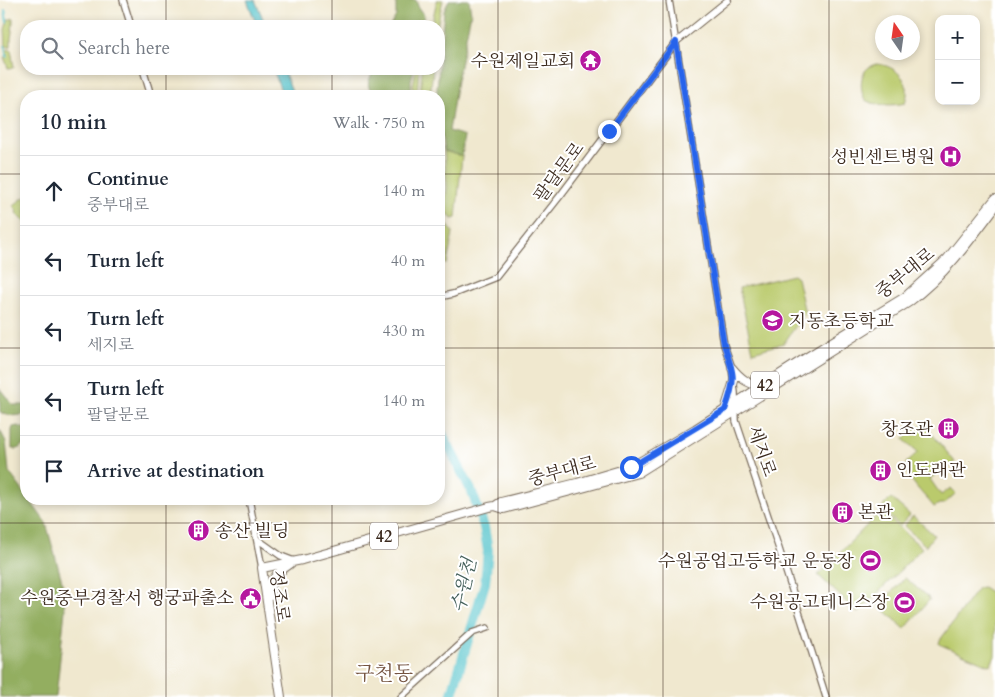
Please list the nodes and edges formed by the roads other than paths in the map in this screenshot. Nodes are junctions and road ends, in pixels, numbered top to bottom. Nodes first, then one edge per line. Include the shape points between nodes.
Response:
1 (123, 0) edge
2 (669, 0) edge
3 (728, 0) edge
4 (129, 20) edge
5 (676, 42) junction
6 (145, 75) edge
7 (149, 90) edge
8 (995, 199) edge
9 (995, 207) edge
10 (445, 296) edge
11 (732, 368) junction
12 (734, 381) junction
13 (762, 387) junction
14 (736, 407) junction
15 (725, 410) junction
16 (250, 505) edge
17 (492, 507) junction
18 (257, 539) junction
19 (294, 561) junction
20 (262, 568) junction
21 (268, 612) junction
22 (487, 628) dead end
23 (281, 697) edge
24 (401, 697) edge
25 (826, 697) edge

1 - 4 street
2 - 5 street, 세지로
3 - 5 street, 팔달문로
5 - 10 street, 팔달문로 via 496,277
5 - 11 street, 세지로 via 724,345
6 - 7 street
8 - 13 main road, 중부대로 / 42 via 947,259 905,297
9 - 14 main road, 중부대로 / 42 via 961,253 926,290
11 - 12 street, 세지로
11 - 13 main road via 745,381
12 - 14 street, 세지로
12 - 15 main road
13 - 14 main road, 중부대로 / 42
14 - 15 main road, 중부대로 / 42
14 - 17 main road, 중부대로 / 42 via 638,473 504,509
14 - 25 street, 세지로 via 736,421
15 - 17 main road, 중부대로 / 42 via 631,467
16 - 18 street, 정조로
17 - 19 main road, 중부대로 / 42
18 - 19 street
18 - 20 street, 정조로
19 - 20 main road, 중부대로 / 42
19 - 21 main road via 271,583
20 - 21 main road, 정조로
21 - 23 main road, 정조로
22 - 24 street via 472,633

